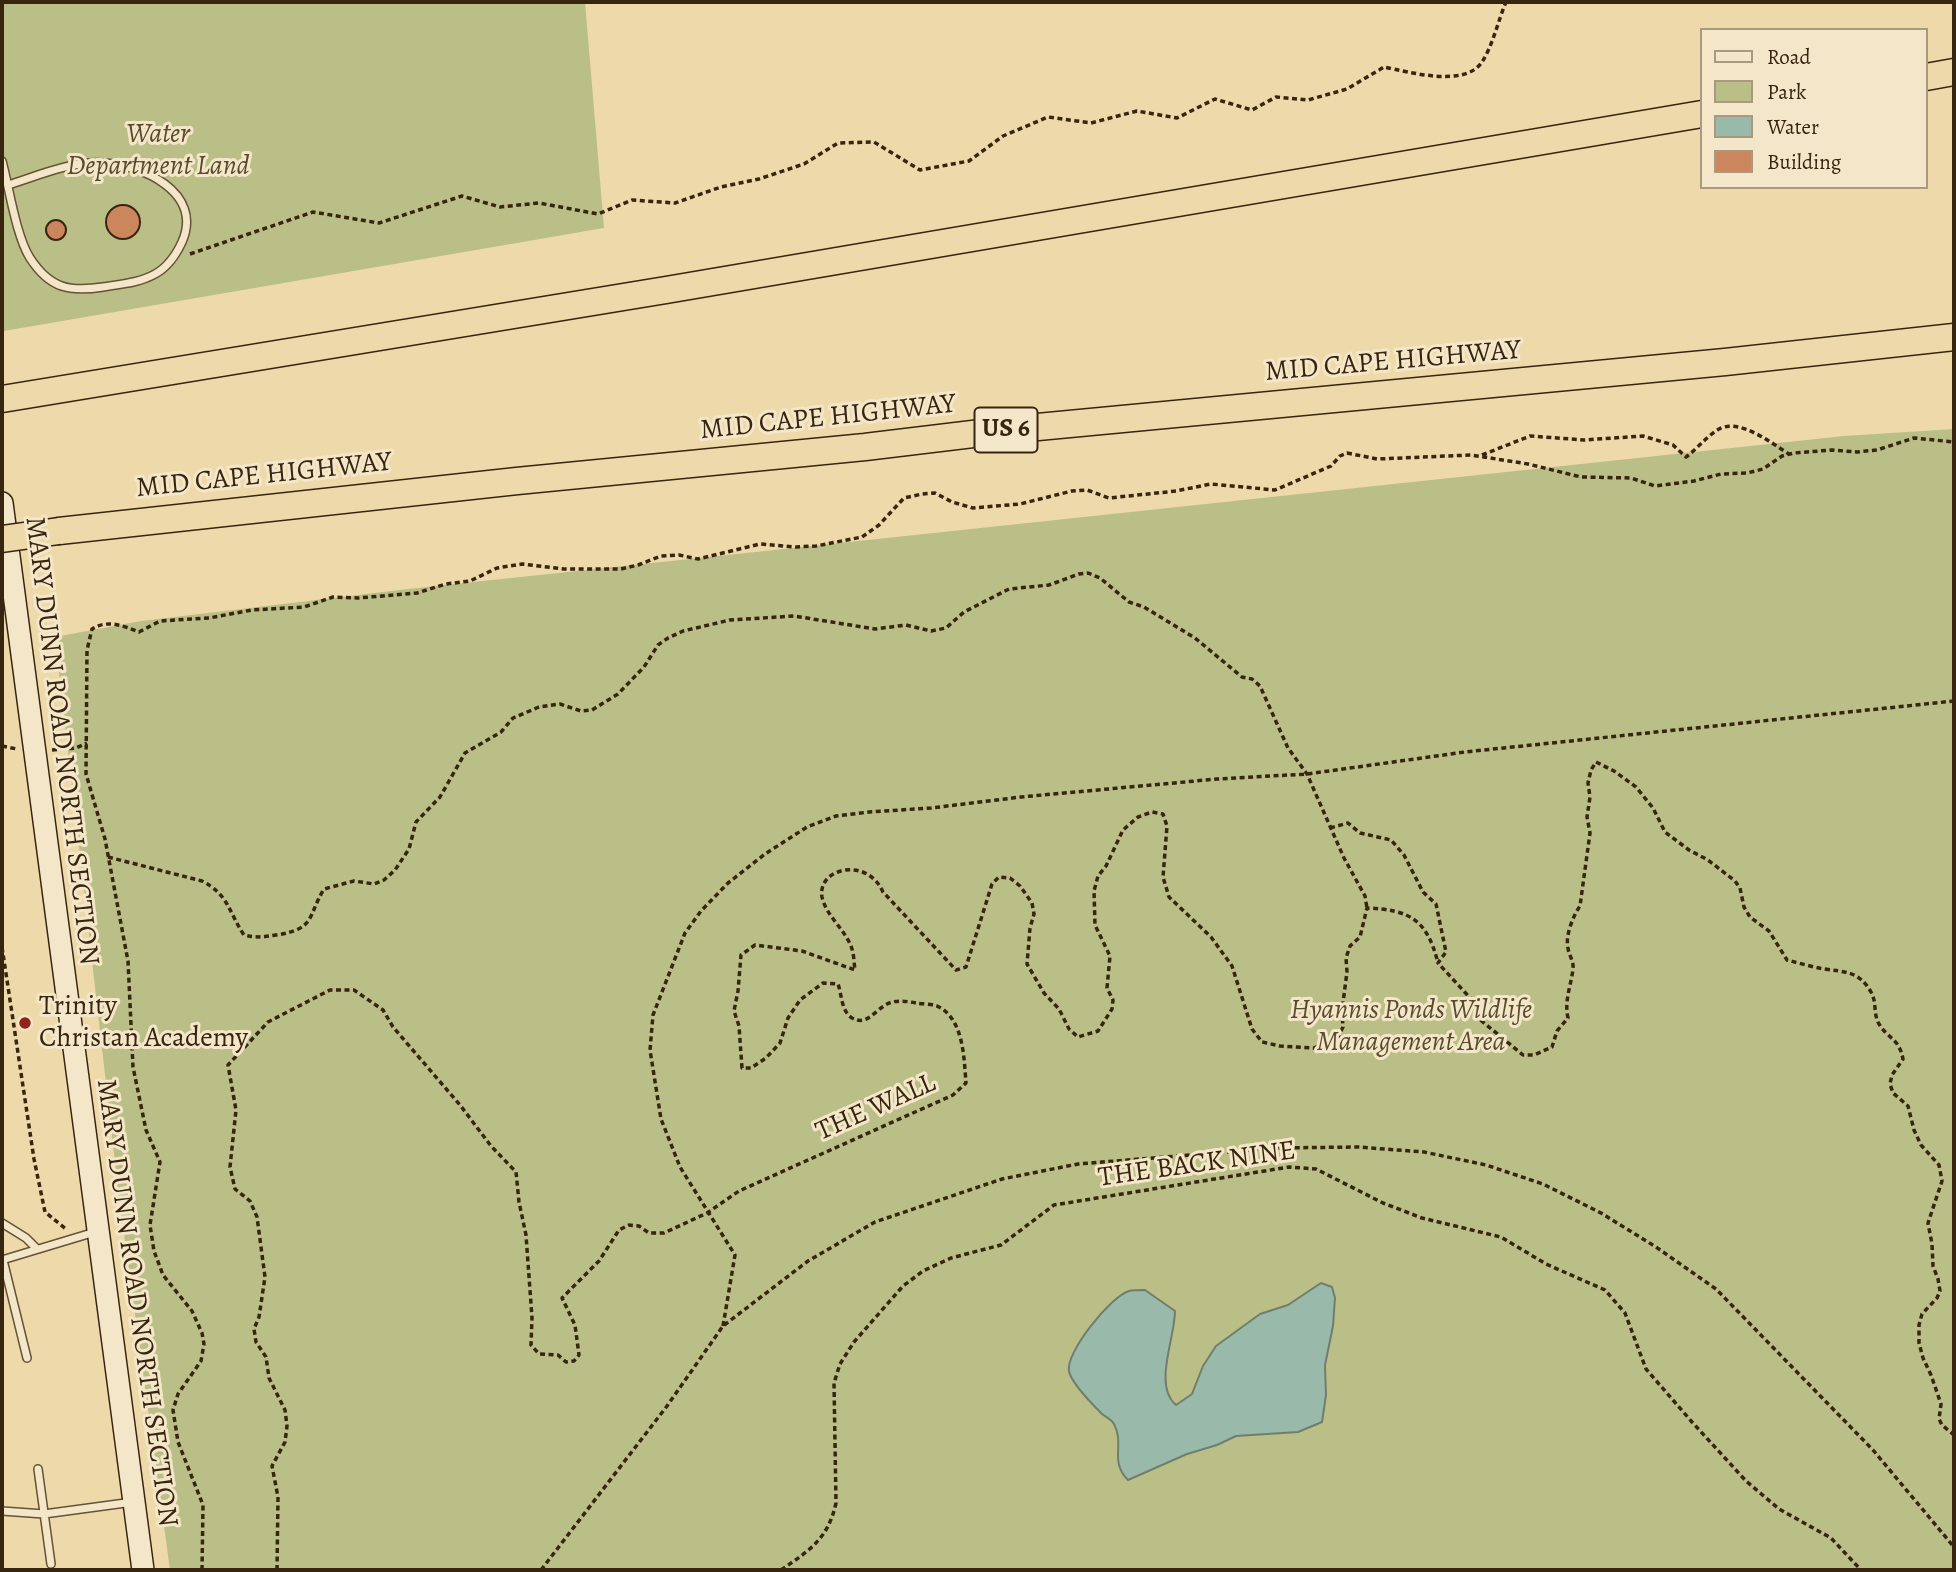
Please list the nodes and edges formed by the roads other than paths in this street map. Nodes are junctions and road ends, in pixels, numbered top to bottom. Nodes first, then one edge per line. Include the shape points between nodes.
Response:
1 (1954, 72) edge
2 (1928, 77) edge
3 (1700, 114) edge
4 (2, 160) edge
5 (8, 185) junction
6 (1954, 337) edge
7 (2, 399) edge
8 (2, 503) edge
9 (2, 540) edge
10 (2, 1223) edge
11 (88, 1234) junction
12 (37, 1249) junction
13 (2, 1260) edge
14 (27, 1358) dead end
15 (38, 1469) dead end
16 (134, 1502) junction
17 (2, 1511) edge
18 (44, 1514) junction
19 (51, 1564) dead end
20 (143, 1570) edge

1 - 2 highway
3 - 7 highway
4 - 5 lane
5 - 5 lane via 90,163 139,169 168,185 184,208 184,237 174,257 158,273 137,281 68,290 29,257
6 - 9 highway, MID CAPE HIGHWAY / US 6, bridge via 1006,430
8 - 11 street, MARY DUNN ROAD NORTH SECTION
10 - 12 lane
11 - 12 lane
11 - 16 street, MARY DUNN ROAD NORTH SECTION
12 - 13 lane
13 - 14 lane
15 - 18 lane
16 - 18 lane
16 - 20 street, MARY DUNN ROAD NORTH SECTION
17 - 18 lane
18 - 19 lane

